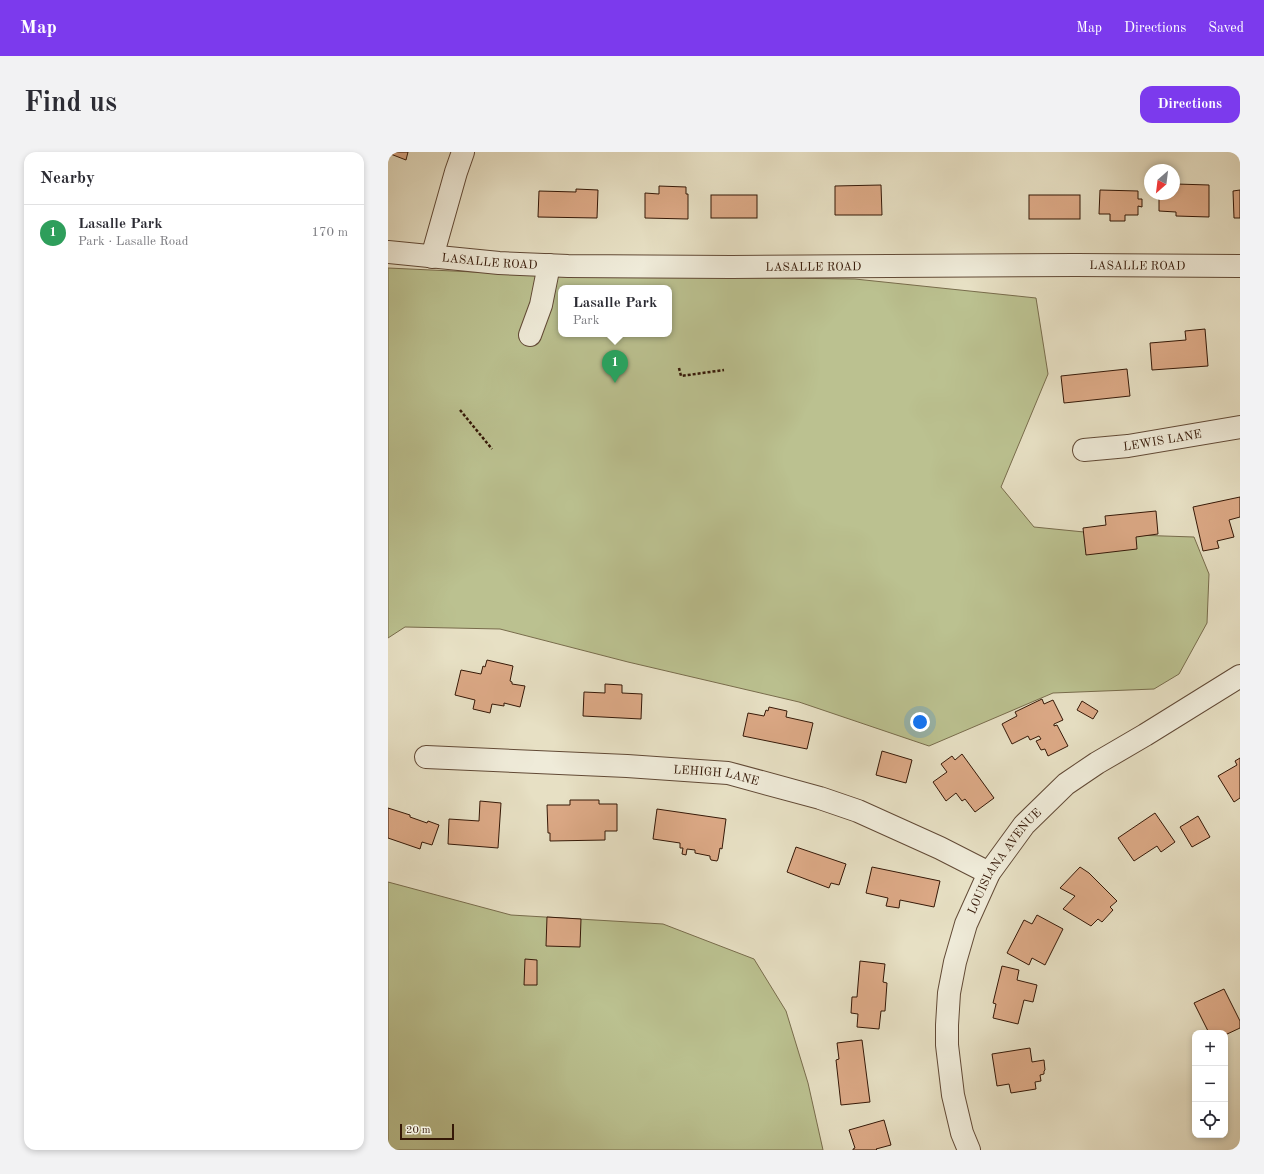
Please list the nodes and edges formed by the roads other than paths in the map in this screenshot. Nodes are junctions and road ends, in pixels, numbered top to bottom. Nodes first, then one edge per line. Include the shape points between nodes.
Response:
1 (463, 152) edge
2 (388, 252) edge
3 (432, 257) junction
4 (549, 265) junction
5 (1240, 266) edge
6 (530, 335) dead end
7 (1240, 427) edge
8 (1084, 450) dead end
9 (1240, 676) edge
10 (426, 757) dead end
11 (989, 873) junction
12 (969, 1150) edge

1 - 3 street
2 - 3 street, LASALLE ROAD
3 - 4 street, LASALLE ROAD
4 - 5 street, LASALLE ROAD
4 - 6 street via 541,305
7 - 8 street, LEWIS LANE via 1128,446
9 - 11 street, LOUISIANA AVENUE via 1066,784 1024,825
10 - 11 street, LEHIGH LANE via 728,773 858,811
11 - 12 street, LOUISIANA AVENUE via 966,924 949,993 946,1046 953,1095

